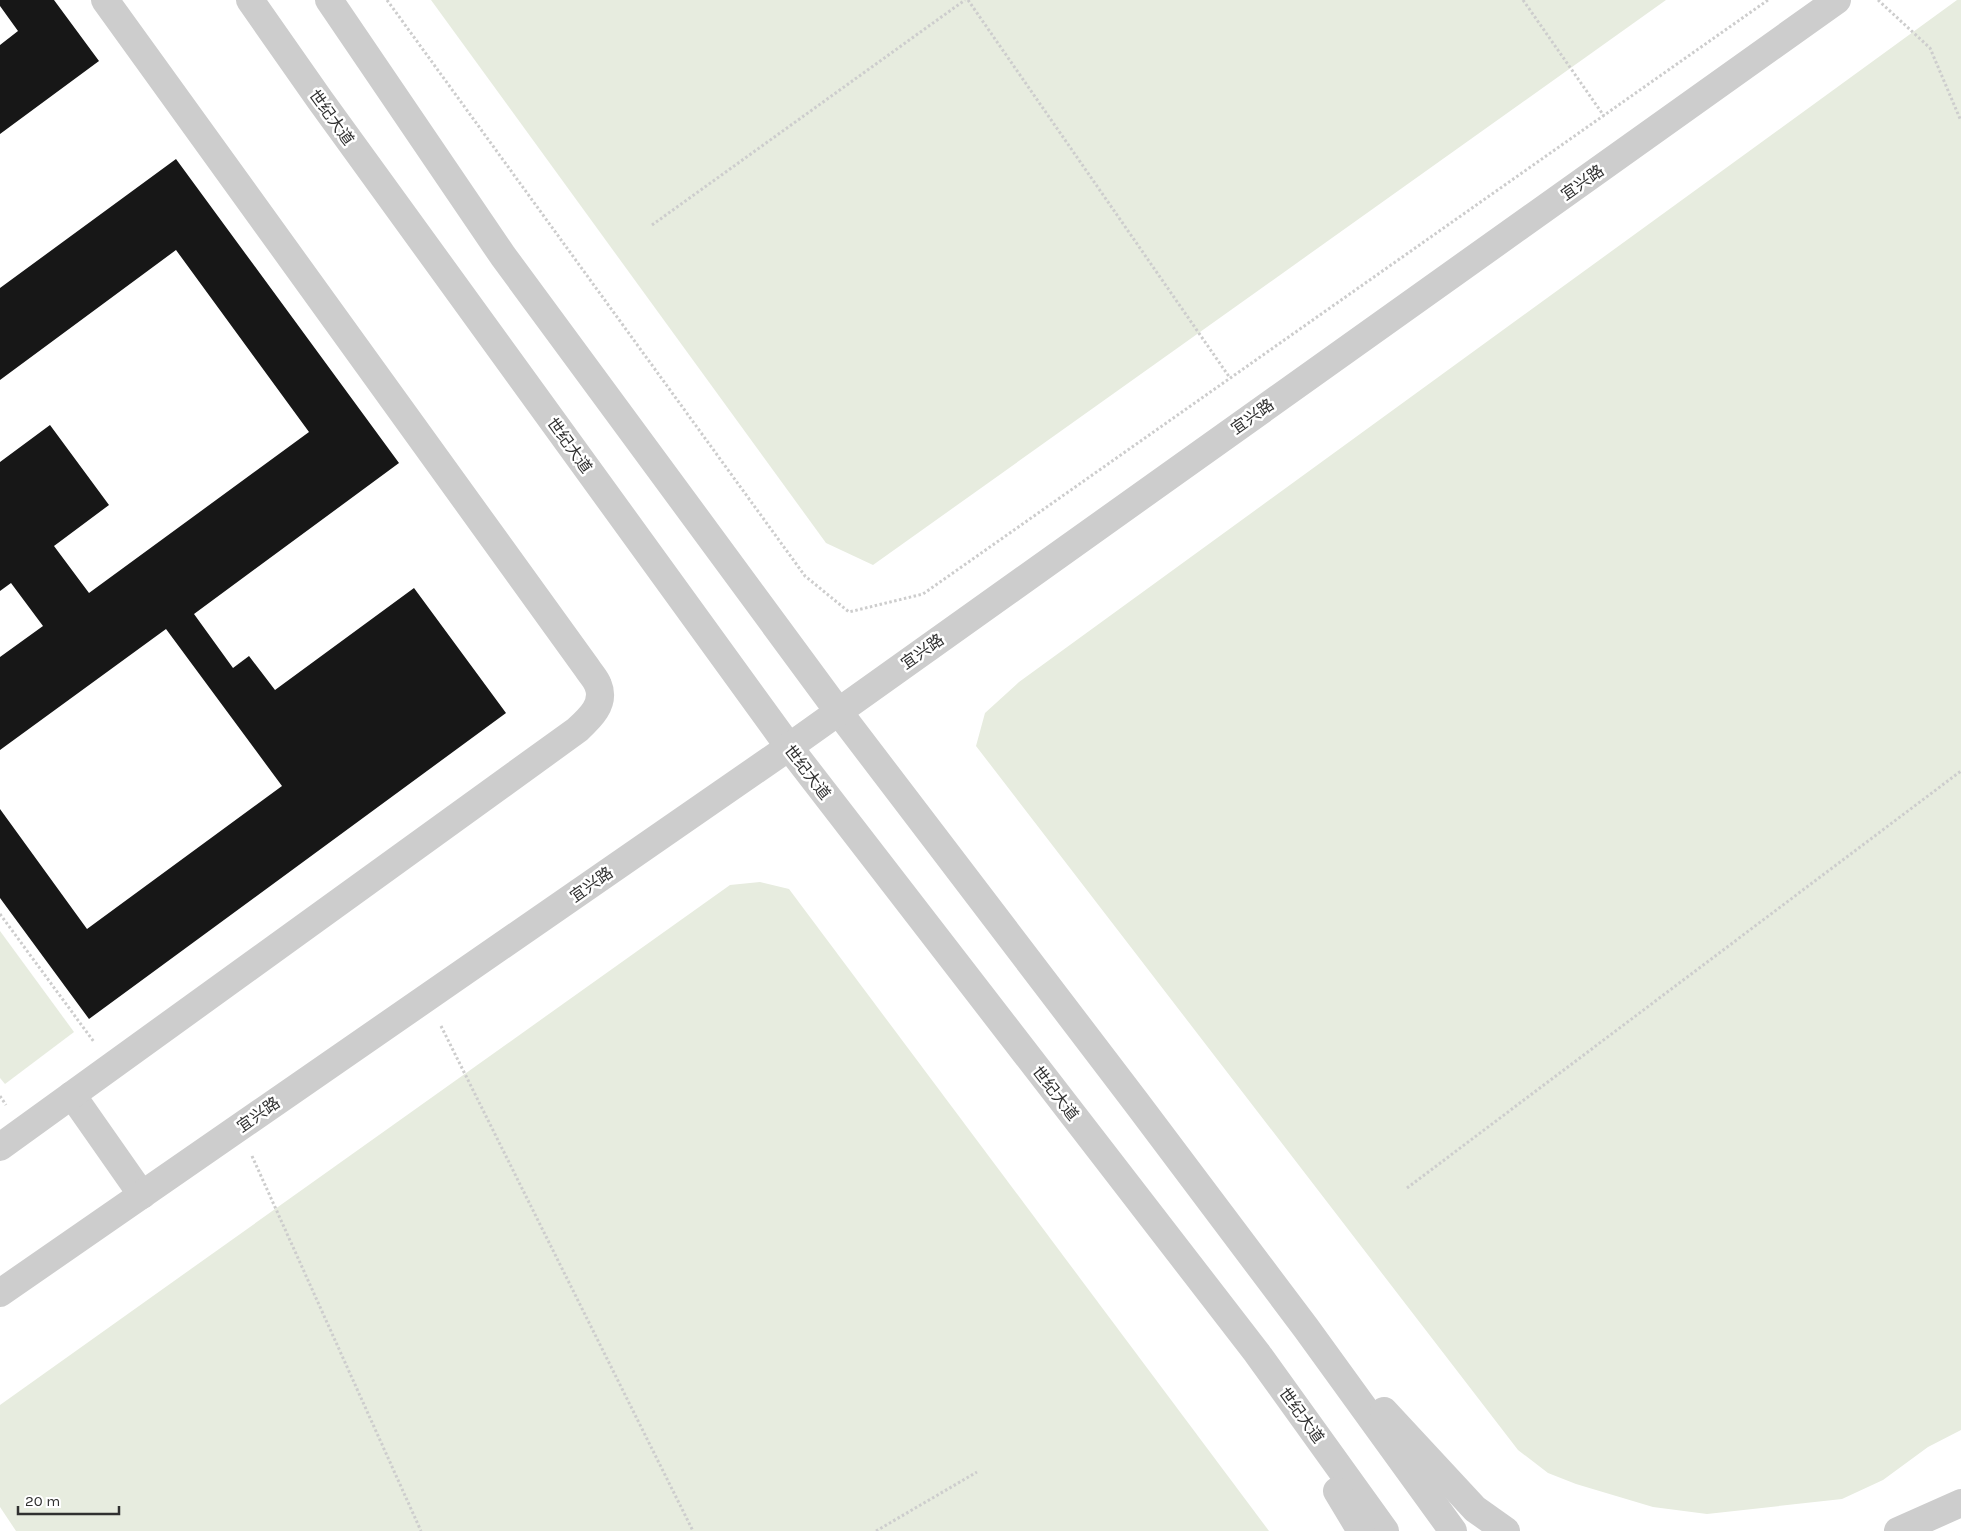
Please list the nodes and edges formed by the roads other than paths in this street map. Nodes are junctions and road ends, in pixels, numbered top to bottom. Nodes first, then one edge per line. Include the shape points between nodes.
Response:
1 (105, 0) edge
2 (250, 0) edge
3 (329, 0) edge
4 (1838, 0) edge
5 (838, 711) junction
6 (788, 747) junction
7 (72, 1096) junction
8 (0, 1147) edge
9 (142, 1195) junction
10 (0, 1293) edge
11 (1306, 1328) junction
12 (1257, 1354) junction
13 (1961, 1503) edge
14 (1961, 1508) edge
15 (1361, 1531) edge
16 (1385, 1531) edge
17 (1453, 1531) edge
18 (1506, 1531) edge
19 (1898, 1531) edge
20 (1926, 1531) edge

1 - 7 street via 587,668 599,686 599,703 592,716 577,730
2 - 6 street, 世纪大道
3 - 5 street via 503,256
4 - 5 street, 宜兴路
5 - 6 street, 宜兴路
5 - 11 street
6 - 9 street, 宜兴路
6 - 12 street, 世纪大道
7 - 8 street
7 - 9 street
9 - 10 street, 宜兴路
11 - 17 street
11 - 18 street via 1475,1509
12 - 15 street
12 - 16 street, 世纪大道
13 - 19 street
14 - 20 street

